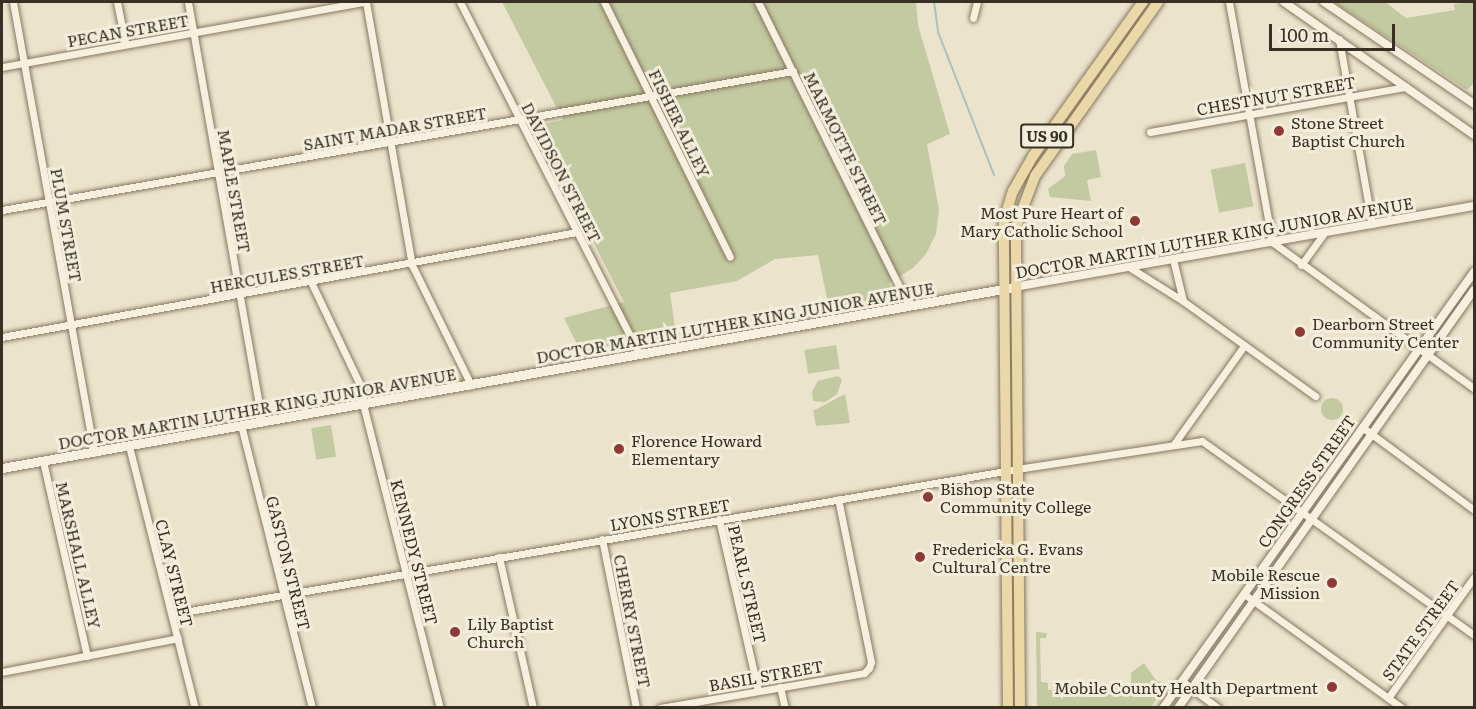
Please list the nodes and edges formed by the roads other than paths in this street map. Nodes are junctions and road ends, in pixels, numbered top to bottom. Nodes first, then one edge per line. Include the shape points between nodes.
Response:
1 (13, 2) edge
2 (117, 2) edge
3 (188, 2) edge
4 (365, 2) edge
5 (460, 2) edge
6 (604, 2) edge
7 (758, 2) edge
8 (977, 2) edge
9 (1143, 2) edge
10 (1158, 2) edge
11 (1229, 2) edge
12 (1284, 2) edge
13 (1324, 2) edge
14 (973, 18) dead end
15 (193, 32) junction
16 (1339, 39) junction
17 (124, 42) junction
18 (24, 63) junction
19 (2, 67) edge
20 (793, 71) junction
21 (1406, 87) junction
22 (652, 96) junction
23 (1347, 97) junction
24 (1474, 104) edge
25 (1249, 113) junction
26 (520, 120) junction
27 (1150, 132) dead end
28 (1474, 135) edge
29 (390, 143) junction
30 (218, 173) junction
31 (49, 202) junction
32 (1474, 206) edge
33 (2, 210) edge
34 (1372, 224) junction
35 (577, 232) junction
36 (1324, 233) junction
37 (1272, 242) junction
38 (730, 257) dead end
39 (1173, 259) junction
40 (412, 265) junction
41 (1301, 265) junction
42 (1129, 267) junction
43 (1474, 272) edge
44 (311, 282) junction
45 (1014, 287) junction
46 (1002, 289) junction
47 (1474, 290) edge
48 (240, 295) junction
49 (1183, 301) junction
50 (909, 306) junction
51 (71, 325) junction
52 (2, 337) edge
53 (1244, 346) junction
54 (1418, 349) junction
55 (640, 355) junction
56 (1428, 356) junction
57 (471, 385) junction
58 (1474, 388) edge
59 (1315, 396) dead end
60 (363, 404) junction
61 (262, 421) junction
62 (241, 425) junction
63 (1362, 427) junction
64 (1372, 435) junction
65 (1174, 444) junction
66 (129, 446) junction
67 (94, 453) junction
68 (43, 461) junction
69 (2, 468) edge
70 (1017, 469) junction
71 (1004, 471) junction
72 (838, 499) junction
73 (1474, 510) edge
74 (1302, 512) junction
75 (1312, 518) junction
76 (719, 519) junction
77 (602, 539) junction
78 (499, 557) junction
79 (407, 572) junction
80 (1474, 577) edge
81 (282, 594) junction
82 (1244, 594) junction
83 (1254, 600) junction
84 (172, 614) junction
85 (1447, 615) junction
86 (1474, 635) edge
87 (178, 638) junction
88 (87, 656) junction
89 (2, 672) edge
90 (1182, 681) junction
91 (780, 687) junction
92 (1191, 688) junction
93 (758, 691) junction
94 (1388, 698) junction
95 (195, 708) edge
96 (312, 708) edge
97 (440, 708) edge
98 (533, 708) edge
99 (636, 708) edge
100 (660, 708) edge
101 (785, 708) edge
102 (1008, 708) edge
103 (1020, 708) edge
104 (1163, 708) edge
105 (1178, 708) edge
106 (1218, 708) edge
107 (1401, 708) edge

1 - 18 street, PLUM STREET
2 - 17 street
3 - 15 street, MAPLE STREET
4 - 15 street, PECAN STREET
4 - 29 street
5 - 26 street, DAVIDSON STREET
6 - 22 street, FISHER ALLEY
7 - 20 street, MARMOTTE STREET
8 - 14 street
9 - 46 main road, US 90 via 1033,156 1013,191 1004,220
10 - 45 main road, US 90 via 1027,192 1016,226
11 - 25 street
12 - 16 street
13 - 24 street
15 - 17 street, PECAN STREET
15 - 30 street, MAPLE STREET
16 - 21 street
16 - 23 street
17 - 18 street, PECAN STREET
18 - 19 street, PECAN STREET
18 - 31 street, PLUM STREET
20 - 22 street, SAINT MADAR STREET
20 - 50 street, MARMOTTE STREET
21 - 23 street, CHESTNUT STREET
21 - 28 street
22 - 26 street, SAINT MADAR STREET
22 - 38 street, FISHER ALLEY
23 - 25 street, CHESTNUT STREET
23 - 34 street
25 - 27 street, CHESTNUT STREET
25 - 37 street
26 - 29 street, SAINT MADAR STREET
26 - 35 street, DAVIDSON STREET
29 - 30 street, SAINT MADAR STREET
29 - 40 street
30 - 31 street, SAINT MADAR STREET
30 - 48 street, MAPLE STREET
31 - 33 street, SAINT MADAR STREET
31 - 51 street, PLUM STREET
32 - 34 street, DOCTOR MARTIN LUTHER KING JUNIOR AVENUE
34 - 36 street, DOCTOR MARTIN LUTHER KING JUNIOR AVENUE
35 - 40 street, HERCULES STREET
35 - 55 street, DAVIDSON STREET
36 - 37 street, DOCTOR MARTIN LUTHER KING JUNIOR AVENUE
36 - 41 street
37 - 39 street, DOCTOR MARTIN LUTHER KING JUNIOR AVENUE
37 - 41 street
39 - 42 street, DOCTOR MARTIN LUTHER KING JUNIOR AVENUE
39 - 49 street
40 - 44 street, HERCULES STREET
40 - 57 street
41 - 54 street
42 - 45 street, DOCTOR MARTIN LUTHER KING JUNIOR AVENUE
42 - 49 street
43 - 54 street, CONGRESS STREET
44 - 48 street, HERCULES STREET
44 - 60 street, KENNEDY STREET via 363,391
45 - 46 main road, DOCTOR MARTIN LUTHER KING JUNIOR AVENUE
45 - 70 main road, US 90
46 - 50 main road, DOCTOR MARTIN LUTHER KING JUNIOR AVENUE
46 - 71 main road, US 90
47 - 56 street, CONGRESS STREET
48 - 51 street, HERCULES STREET
48 - 61 street, MAPLE STREET
49 - 53 street
50 - 55 main road, DOCTOR MARTIN LUTHER KING JUNIOR AVENUE
51 - 52 street, HERCULES STREET
51 - 67 street, PLUM STREET
53 - 59 street
53 - 65 street
54 - 56 street
54 - 63 street, CONGRESS STREET
55 - 57 main road, DOCTOR MARTIN LUTHER KING JUNIOR AVENUE
56 - 58 street
56 - 64 street, CONGRESS STREET
57 - 60 main road, DOCTOR MARTIN LUTHER KING JUNIOR AVENUE
60 - 61 main road, DOCTOR MARTIN LUTHER KING JUNIOR AVENUE
60 - 79 street, KENNEDY STREET
61 - 62 main road, DOCTOR MARTIN LUTHER KING JUNIOR AVENUE
62 - 66 main road, DOCTOR MARTIN LUTHER KING JUNIOR AVENUE
62 - 81 street, GASTON STREET
63 - 64 street
63 - 74 street, CONGRESS STREET
64 - 73 street
64 - 75 street, CONGRESS STREET
65 - 70 street, LYONS STREET
65 - 74 street, LYONS STREET via 1202,441
66 - 67 main road, DOCTOR MARTIN LUTHER KING JUNIOR AVENUE
66 - 84 street, CLAY STREET
67 - 68 main road, DOCTOR MARTIN LUTHER KING JUNIOR AVENUE
68 - 69 main road, DOCTOR MARTIN LUTHER KING JUNIOR AVENUE
68 - 88 street, MARSHALL ALLEY
70 - 71 street, LYONS STREET
70 - 103 main road, US 90
71 - 72 street, LYONS STREET
71 - 102 main road, US 90
72 - 76 street, LYONS STREET
72 - 91 street, BASIL STREET via 871,662 864,673
74 - 75 street, LYONS STREET
74 - 82 street, CONGRESS STREET
75 - 83 street, CONGRESS STREET
75 - 85 street, LYONS STREET
76 - 77 street, LYONS STREET
76 - 93 street, PEARL STREET
77 - 78 street, LYONS STREET
77 - 99 street, CHERRY STREET
78 - 79 street, LYONS STREET
78 - 98 street
79 - 81 street, LYONS STREET
79 - 97 street, KENNEDY STREET
80 - 85 street, STATE STREET
81 - 84 street, LYONS STREET
81 - 96 street, GASTON STREET
82 - 83 street
82 - 90 street, CONGRESS STREET
83 - 92 street, CONGRESS STREET
83 - 94 street
84 - 87 street, CLAY STREET
85 - 86 street, LYONS STREET
85 - 94 street, STATE STREET
87 - 88 street
87 - 95 street, CLAY STREET
88 - 89 street
90 - 92 street
90 - 104 street, CONGRESS STREET
91 - 93 street, BASIL STREET
91 - 101 street
92 - 105 street, CONGRESS STREET
92 - 106 street
93 - 100 street, BASIL STREET
94 - 107 street

